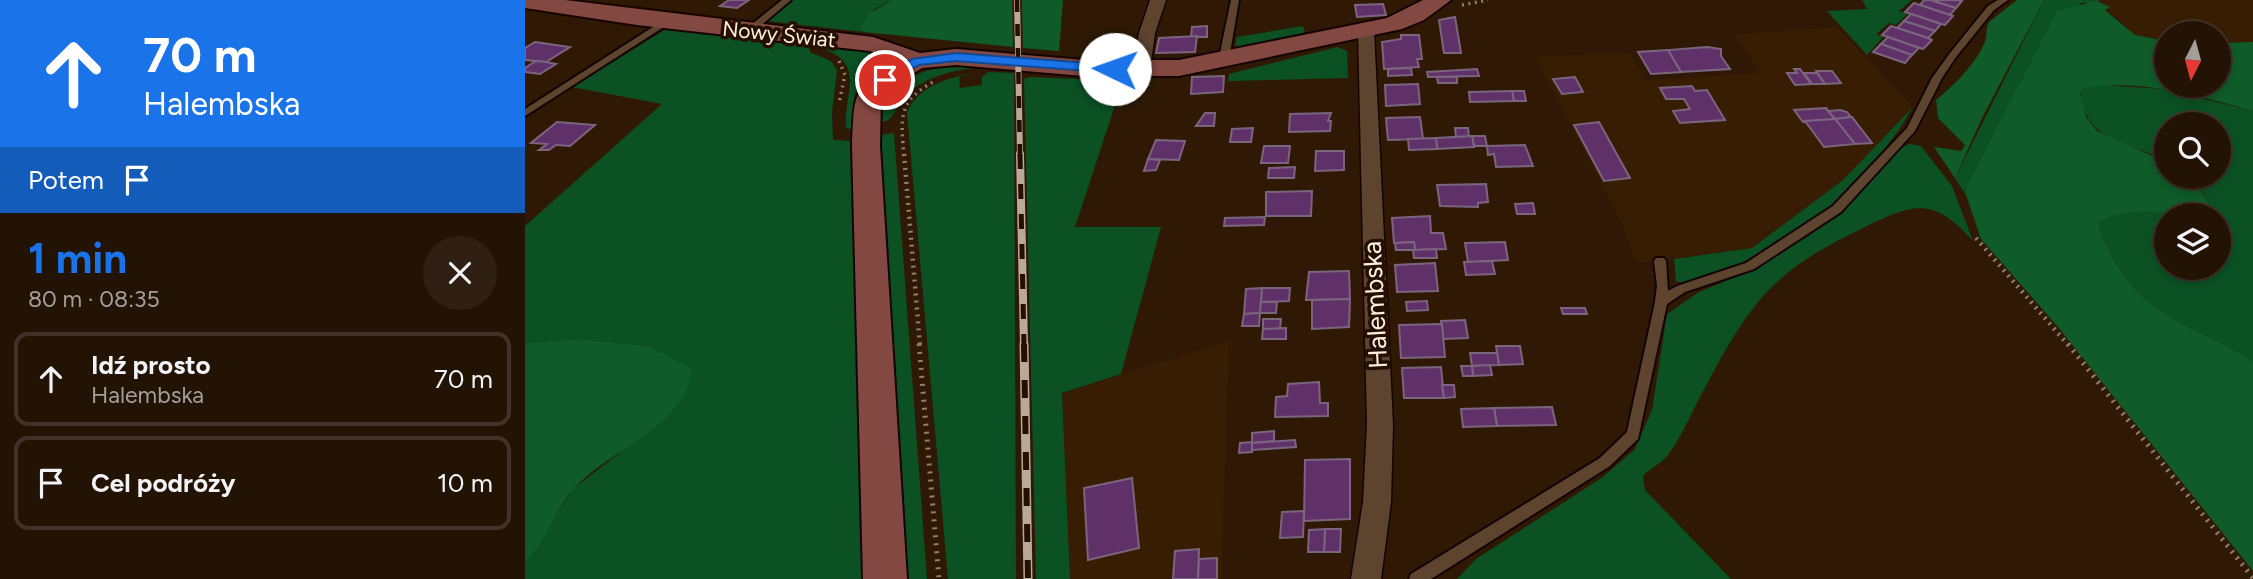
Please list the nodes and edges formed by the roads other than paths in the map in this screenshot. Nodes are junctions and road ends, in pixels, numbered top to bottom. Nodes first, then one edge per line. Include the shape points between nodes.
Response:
1 (787, 0) edge
2 (1158, 0) edge
3 (1235, 0) edge
4 (1439, 0) edge
5 (2004, 0) edge
6 (536, 1) edge
7 (667, 22) junction
8 (750, 30) junction
9 (1366, 30) junction
10 (1228, 60) junction
11 (916, 61) junction
12 (1141, 69) junction
13 (525, 113) edge
14 (1660, 261) dead end
15 (1661, 302) junction
16 (885, 579) edge
17 (1366, 579) edge
18 (1417, 579) edge

1 - 8 lane
2 - 12 street
3 - 10 lane via 1225,53
4 - 9 street, Nowy Świat via 1416,15
5 - 15 lane via 1991,8 1953,55 1910,129 1836,209 1750,266 1681,289
6 - 7 street, Nowy Świat
7 - 8 street, Nowy Świat
7 - 13 lane
8 - 11 street, Nowy Świat via 873,44
9 - 10 street, Nowy Świat
9 - 17 street, Halembska via 1382,439 1373,551
10 - 12 street, Nowy Świat
11 - 12 street, Nowy Świat via 956,57
11 - 16 street via 868,97 867,173
14 - 15 lane
15 - 18 lane via 1633,435 1605,462

